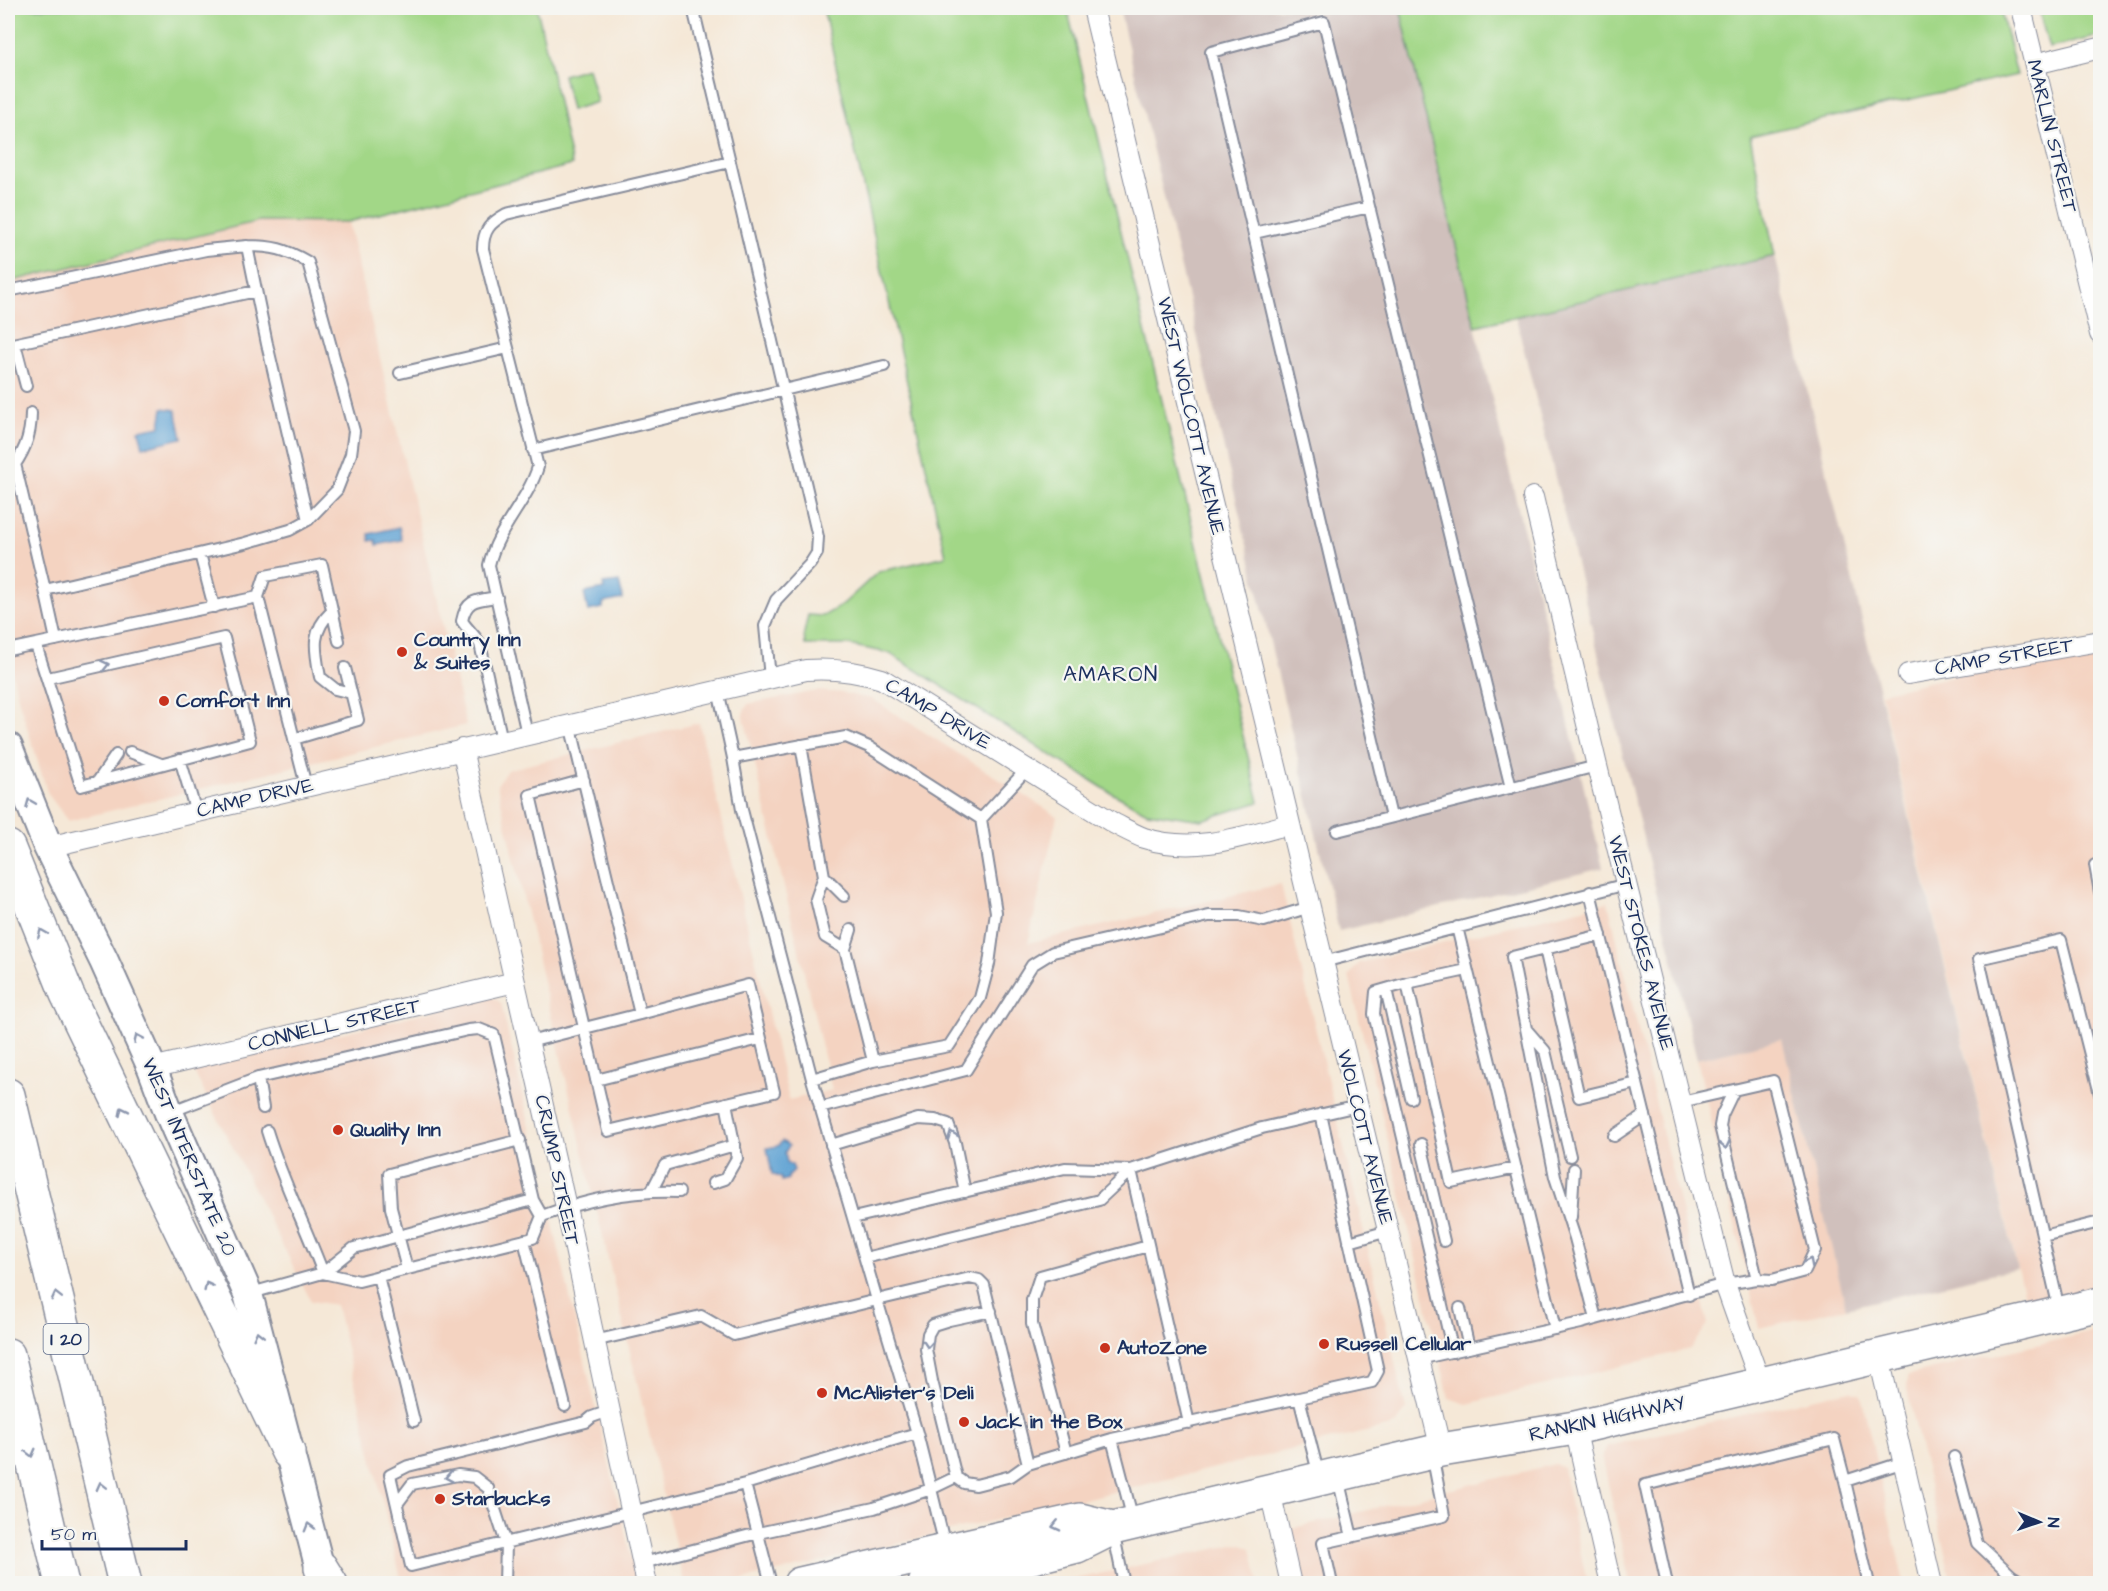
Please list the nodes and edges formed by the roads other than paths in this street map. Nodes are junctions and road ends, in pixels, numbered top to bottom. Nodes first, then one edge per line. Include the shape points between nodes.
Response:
1 (693, 8) edge
2 (1094, 8) edge
3 (2021, 8) edge
4 (2100, 48) edge
5 (2035, 64) junction
6 (730, 162) junction
7 (1369, 207) junction
8 (1254, 232) junction
9 (247, 246) junction
10 (8, 291) edge
11 (255, 291) junction
12 (2100, 334) edge
13 (11, 345) edge
14 (508, 348) junction
15 (884, 366) dead end
16 (400, 373) dead end
17 (26, 386) dead end
18 (783, 389) junction
19 (31, 413) dead end
20 (533, 450) junction
21 (15, 465) junction
22 (8, 474) edge
23 (1533, 497) dead end
24 (308, 520) junction
25 (200, 554) junction
26 (45, 590) junction
27 (258, 597) junction
28 (497, 597) junction
29 (214, 607) junction
30 (332, 611) junction
31 (56, 640) junction
32 (2100, 640) edge
33 (339, 641) dead end
34 (36, 645) junction
35 (8, 650) edge
36 (345, 668) dead end
37 (1908, 674) dead end
38 (48, 678) junction
39 (770, 678) junction
40 (718, 690) junction
41 (351, 693) junction
42 (570, 724) junction
43 (527, 734) junction
44 (294, 739) junction
45 (502, 740) junction
46 (801, 745) junction
47 (8, 747) edge
48 (130, 752) dead end
49 (463, 753) junction
50 (116, 755) dead end
51 (733, 758) junction
52 (180, 759) junction
53 (161, 764) junction
54 (1597, 766) junction
55 (1027, 769) junction
56 (584, 780) junction
57 (98, 781) junction
58 (306, 786) junction
59 (1511, 788) junction
60 (196, 812) junction
61 (1391, 817) junction
62 (981, 819) junction
63 (1289, 824) junction
64 (1337, 831) dead end
65 (8, 847) edge
66 (48, 847) junction
67 (2100, 864) edge
68 (824, 876) junction
69 (1626, 884) junction
70 (1590, 892) junction
71 (2100, 892) edge
72 (844, 896) dead end
73 (1310, 908) junction
74 (1457, 927) junction
75 (851, 930) dead end
76 (1601, 935) junction
77 (845, 949) junction
78 (1545, 949) junction
79 (1323, 962) junction
80 (1467, 970) junction
81 (515, 982) junction
82 (1407, 983) junction
83 (1386, 989) junction
84 (640, 1014) junction
85 (583, 1028) junction
86 (1526, 1028) junction
87 (760, 1039) junction
88 (529, 1042) junction
89 (873, 1061) junction
90 (152, 1068) junction
91 (258, 1078) junction
92 (812, 1079) junction
93 (596, 1080) junction
94 (1637, 1083) junction
95 (1734, 1090) junction
96 (2100, 1094) edge
97 (8, 1095) edge
98 (1411, 1098) dead end
99 (1681, 1102) junction
100 (726, 1103) junction
101 (1358, 1106) junction
102 (263, 1108) dead end
103 (820, 1108) junction
104 (169, 1113) junction
105 (1321, 1114) junction
106 (1645, 1115) junction
107 (267, 1131) dead end
108 (1614, 1136) dead end
109 (520, 1140) junction
110 (1421, 1144) dead end
111 (735, 1145) junction
112 (831, 1145) junction
113 (1570, 1155) dead end
114 (1516, 1168) junction
115 (1574, 1169) dead end
116 (1131, 1170) junction
117 (713, 1182) dead end
118 (652, 1190) junction
119 (679, 1192) dead end
120 (965, 1192) junction
121 (532, 1200) junction
122 (566, 1207) junction
123 (542, 1216) junction
124 (854, 1218) junction
125 (1570, 1222) junction
126 (2100, 1222) edge
127 (1388, 1231) junction
128 (398, 1236) junction
129 (2043, 1236) junction
130 (524, 1240) junction
131 (1444, 1241) dead end
132 (1349, 1242) junction
133 (1148, 1246) junction
134 (865, 1258) junction
135 (407, 1269) junction
136 (324, 1273) junction
137 (378, 1276) junction
138 (1757, 1279) junction
139 (1725, 1284) junction
140 (248, 1294) junction
141 (1689, 1295) junction
142 (877, 1300) junction
143 (2100, 1304) edge
144 (1460, 1308) dead end
145 (991, 1311) junction
146 (2061, 1314) junction
147 (1596, 1319) junction
148 (1555, 1329) junction
149 (594, 1341) junction
150 (1469, 1348) junction
151 (1453, 1352) junction
152 (8, 1356) edge
153 (1879, 1358) junction
154 (1419, 1359) junction
155 (1761, 1385) junction
156 (1299, 1398) junction
157 (565, 1406) dead end
158 (609, 1411) junction
159 (414, 1421) dead end
160 (1189, 1423) junction
161 (1575, 1428) junction
162 (917, 1434) junction
163 (1112, 1440) junction
164 (1436, 1451) junction
165 (288, 1452) junction
166 (1066, 1453) junction
167 (1954, 1457) dead end
168 (1904, 1462) junction
169 (1028, 1464) junction
170 (956, 1477) junction
171 (1329, 1477) junction
172 (1845, 1481) junction
173 (745, 1484) junction
174 (931, 1489) junction
175 (1270, 1491) junction
176 (397, 1504) junction
177 (632, 1513) junction
178 (1123, 1525) junction
179 (758, 1533) junction
180 (1352, 1537) junction
181 (507, 1543) junction
182 (643, 1563) junction
183 (945, 1574) edge
184 (325, 1578) edge
185 (811, 1582) edge
186 (1609, 1583) edge
187 (62, 1584) edge
188 (125, 1584) edge
189 (505, 1584) edge
190 (647, 1584) edge
191 (771, 1584) edge
192 (1124, 1584) edge
193 (1291, 1584) edge
194 (1332, 1584) edge
195 (1667, 1584) edge
196 (1869, 1584) edge
197 (1932, 1584) edge
198 (2025, 1584) edge

1 - 6 lane
2 - 63 street, WEST WOLCOTT AVENUE
3 - 5 street, MARLIN STREET
4 - 5 street
5 - 12 street, MARLIN STREET
6 - 14 lane via 506,214 490,223 483,236 483,249
6 - 18 lane
7 - 8 lane
7 - 8 lane via 1324,22 1211,51
7 - 59 lane
8 - 61 lane
9 - 10 lane via 206,250
9 - 11 lane
9 - 24 lane via 271,246 308,262 354,431 351,454 337,490
11 - 13 lane
11 - 24 lane
13 - 17 lane
14 - 16 lane
14 - 20 lane
15 - 18 lane
18 - 20 lane
18 - 39 lane via 818,537 817,553 805,572 776,600 769,614 765,626
19 - 21 lane via 27,444
20 - 28 lane via 538,467 533,483 493,550 489,565
21 - 22 lane
21 - 26 lane
23 - 54 street, WEST STOKES AVENUE
24 - 25 lane via 290,530
25 - 26 lane
25 - 29 lane
26 - 31 lane
27 - 29 lane
27 - 30 lane via 265,576 322,565
27 - 44 lane
28 - 43 lane
28 - 45 lane via 474,601 464,609 462,621 480,644
29 - 31 lane
30 - 33 lane
30 - 41 lane via 320,622 315,648 320,677 335,689
31 - 34 lane
32 - 37 street, CAMP STREET
34 - 35 lane
34 - 38 lane
36 - 41 lane
38 -> 52 lane via 224,638 250,741
38 - 57 lane via 81,786
39 - 40 street, CAMP DRIVE
39 - 55 street, CAMP DRIVE via 831,668 882,679
40 - 42 street, CAMP DRIVE
40 - 51 lane
41 - 44 lane via 358,720
42 - 43 street, CAMP DRIVE
42 - 56 lane
43 - 45 street, CAMP DRIVE
44 - 58 lane
45 - 49 street, CAMP DRIVE
46 - 51 lane
46 - 62 lane via 846,737 869,747
46 - 68 lane
66 -> 47 main road, WEST INTERSTATE 20
48 - 53 lane
49 - 58 street, CAMP DRIVE
49 - 81 street, CRUMP STREET
50 - 57 lane
51 - 92 lane via 742,810
52 - 53 lane
52 - 60 lane
53 - 57 lane
54 - 59 lane
54 - 69 street, WEST STOKES AVENUE
55 - 62 lane
55 - 63 street, CAMP DRIVE via 1115,824 1144,838 1176,845 1231,840
56 - 84 lane
56 - 85 lane via 530,795
58 - 60 street, CAMP DRIVE
59 - 61 lane
60 - 66 street, CAMP DRIVE
61 - 64 lane
62 - 89 lane via 996,912 980,998 949,1046
63 - 73 street, WOLCOTT AVENUE
165 -> 65 highway via 67,994
90 -> 66 main road, WEST INTERSTATE 20
67 - 71 lane via 2095,865
68 - 72 lane
68 - 77 lane via 816,899 825,937
69 - 70 lane
69 - 99 street, WEST STOKES AVENUE
70 - 74 lane
70 - 76 lane
73 - 79 street, WOLCOTT AVENUE
73 - 103 lane via 1264,921 1209,916 1053,952 1032,965 966,1070
74 - 79 lane
74 - 80 lane
75 - 77 lane
76 - 78 lane
76 - 94 lane
77 - 89 lane
78 - 86 lane via 1512,957
78 - 94 lane via 1580,1097
79 - 101 street, WOLCOTT AVENUE
80 - 82 lane
80 - 114 lane
81 - 88 street, CRUMP STREET
81 - 90 street, CONNELL STREET
82 - 83 lane
82 - 114 lane via 1450,1182
83 - 98 lane
83 - 151 lane via 1376,992 1374,1014
84 - 85 lane
84 - 87 lane via 748,985
85 - 88 lane
85 - 93 lane
86 - 113 lane via 1545,1051
86 - 125 lane via 1555,1176
87 - 93 lane
87 - 100 lane via 774,1092
88 - 122 street, CRUMP STREET
89 - 92 lane
90 - 104 main road, WEST INTERSTATE 20
91 - 102 lane
91 - 104 lane
91 - 109 lane via 479,1029 494,1035
92 - 103 lane
93 - 100 lane via 608,1131
94 - 106 lane
95 - 99 lane
95 -> 138 lane via 1720,1126
138 -> 95 lane via 1772,1280 1805,1271 1815,1250 1773,1081
96 - 129 lane via 2061,940 1979,959
188 -> 97 highway, I 20
99 - 139 street, WEST STOKES AVENUE
100 - 111 lane
101 - 105 lane
101 - 127 street, WOLCOTT AVENUE
103 - 112 lane
104 - 140 main road, WEST INTERSTATE 20
105 - 116 lane via 1262,1128
105 - 132 lane
106 - 108 lane
106 - 141 lane
107 - 136 lane via 289,1194
109 - 121 lane
109 - 128 lane via 389,1174
110 - 131 lane
111 - 117 lane via 737,1158 725,1179
111 - 118 lane via 665,1165
120 -> 112 lane via 948,1124 918,1119
112 - 124 lane
114 - 148 lane
115 - 125 lane
116 - 120 lane via 1065,1168
116 - 133 lane
116 - 134 lane via 1099,1200
118 - 119 lane
118 - 122 lane
120 - 124 lane
121 - 123 lane
121 - 128 lane
122 - 123 lane
122 - 149 street, CRUMP STREET
123 - 130 lane via 533,1238
124 - 134 lane
125 - 147 lane
126 - 129 lane
127 - 132 lane
127 - 154 street, WOLCOTT AVENUE
128 - 135 lane
128 - 136 lane via 354,1248
129 - 146 lane
130 - 135 lane
130 - 157 lane
132 - 156 lane via 1378,1371 1372,1382
133 - 160 lane
133 - 166 lane via 1040,1276 1032,1300 1032,1324
134 - 142 lane
135 - 137 lane
136 - 137 lane via 359,1281
136 - 140 lane
137 - 159 lane
138 - 139 lane
139 - 141 lane
139 - 155 street, WEST STOKES AVENUE
165 -> 140 main road, WEST INTERSTATE 20
141 - 147 lane
142 - 145 lane via 970,1278 984,1285
142 - 149 lane via 734,1335 701,1316
142 - 162 lane
143 - 146 highway, RANKIN HIGHWAY
144 - 150 lane
145 - 169 lane
145 -> 170 lane via 933,1325 928,1334 926,1349 932,1381
146 - 153 highway, RANKIN HIGHWAY
147 - 148 lane
148 - 150 lane
149 - 158 street, CRUMP STREET
150 - 151 lane
151 - 154 lane
152 -> 187 highway
153 - 155 highway, RANKIN HIGHWAY
153 - 168 street
154 - 164 street, WOLCOTT AVENUE
155 - 161 highway, RANKIN HIGHWAY
156 - 160 lane
156 - 171 lane
158 - 176 lane via 585,1422 408,1466 390,1475
158 - 177 street, CRUMP STREET
160 - 163 lane
161 - 164 highway, RANKIN HIGHWAY
161 - 186 street
162 - 173 lane
162 - 174 lane
163 - 166 lane
163 - 178 lane
164 - 171 highway, RANKIN HIGHWAY
164 - 180 lane via 1444,1516
184 -> 165 main road, WEST INTERSTATE 20
166 - 169 lane
167 - 198 lane via 1977,1543
168 - 172 lane
168 - 197 street
169 - 170 lane via 1011,1476 976,1485
170 - 174 lane
171 - 175 highway, RANKIN HIGHWAY
171 - 180 lane
172 - 195 lane via 1834,1438 1645,1485
172 - 196 lane
173 - 177 lane
173 - 179 lane
174 - 179 lane via 874,1508
174 - 183 lane
175 - 178 highway, RANKIN HIGHWAY
175 - 193 street
176 - 181 lane via 411,1566
181 -> 176 lane via 488,1488 474,1477 458,1475 412,1484
177 - 181 lane
177 - 182 street, CRUMP STREET
178 - 183 highway, RANKIN HIGHWAY via 1077,1546
178 - 192 lane
179 - 182 lane
179 - 191 lane
180 - 194 lane via 1323,1543
181 - 189 lane
182 - 190 street, CRUMP STREET
183 - 185 highway, RANKIN HIGHWAY

